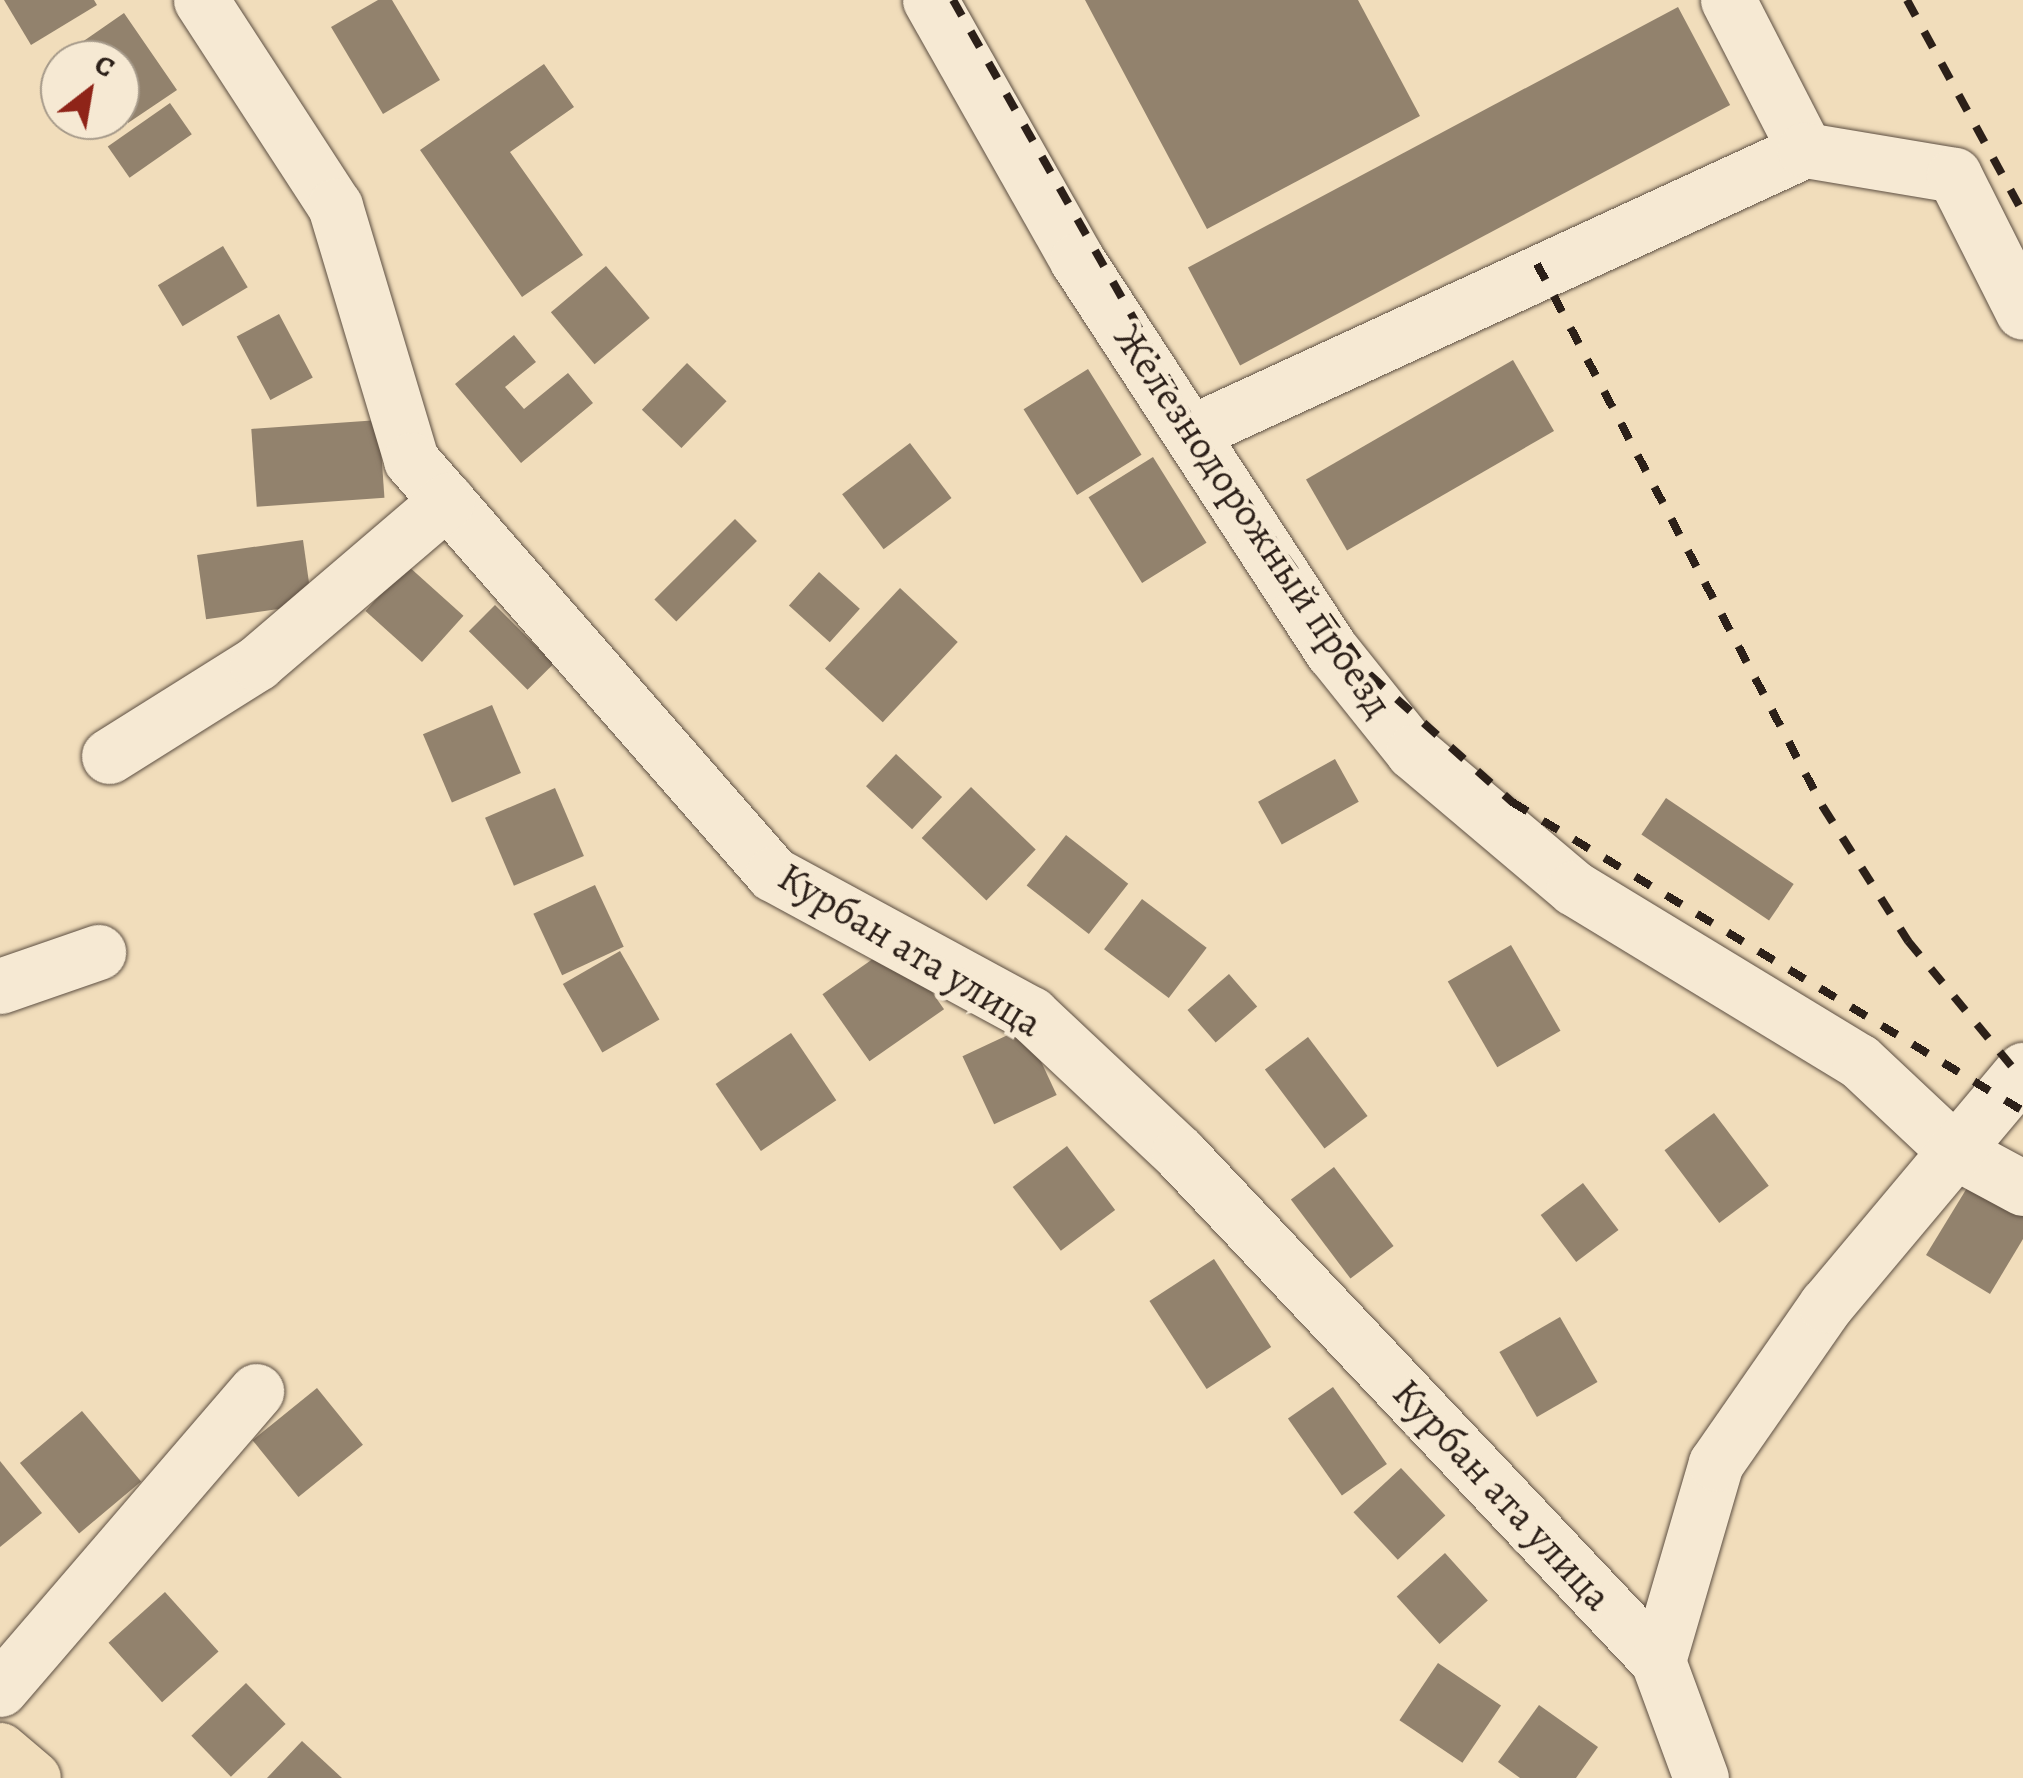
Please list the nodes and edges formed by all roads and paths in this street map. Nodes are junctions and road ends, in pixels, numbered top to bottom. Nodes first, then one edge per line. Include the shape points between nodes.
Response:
1 (201, 0) edge
2 (930, 0) edge
3 (1728, 0) edge
4 (1805, 150) junction
5 (2023, 312) edge
6 (1190, 434) junction
7 (447, 501) junction
8 (109, 756) dead end
9 (98, 952) dead end
10 (0, 986) edge
11 (2023, 1070) edge
12 (1956, 1152) junction
13 (2023, 1188) edge
14 (256, 1391) dead end
15 (1658, 1661) junction
16 (0, 1689) edge
17 (0, 1750) edge
18 (33, 1778) edge
19 (1701, 1778) edge

1 - 7 street, Курбан ата улица via 335,206 411,460
2 - 6 street, Железнодорожный проезд via 1077,260
3 - 4 street
4 - 5 street via 1954,175
4 - 6 street
6 - 12 street, Железнодорожный проезд via 1333,652 1413,752 1574,888 1859,1062
7 - 8 street via 258,663
7 - 15 street, Курбан ата улица via 773,874 1032,1014 1179,1152
9 - 10 street
11 - 12 street
12 - 13 street, Железнодорожный проезд
12 - 15 street via 1826,1305 1716,1463
14 - 16 street
15 - 19 street
17 - 18 main road

